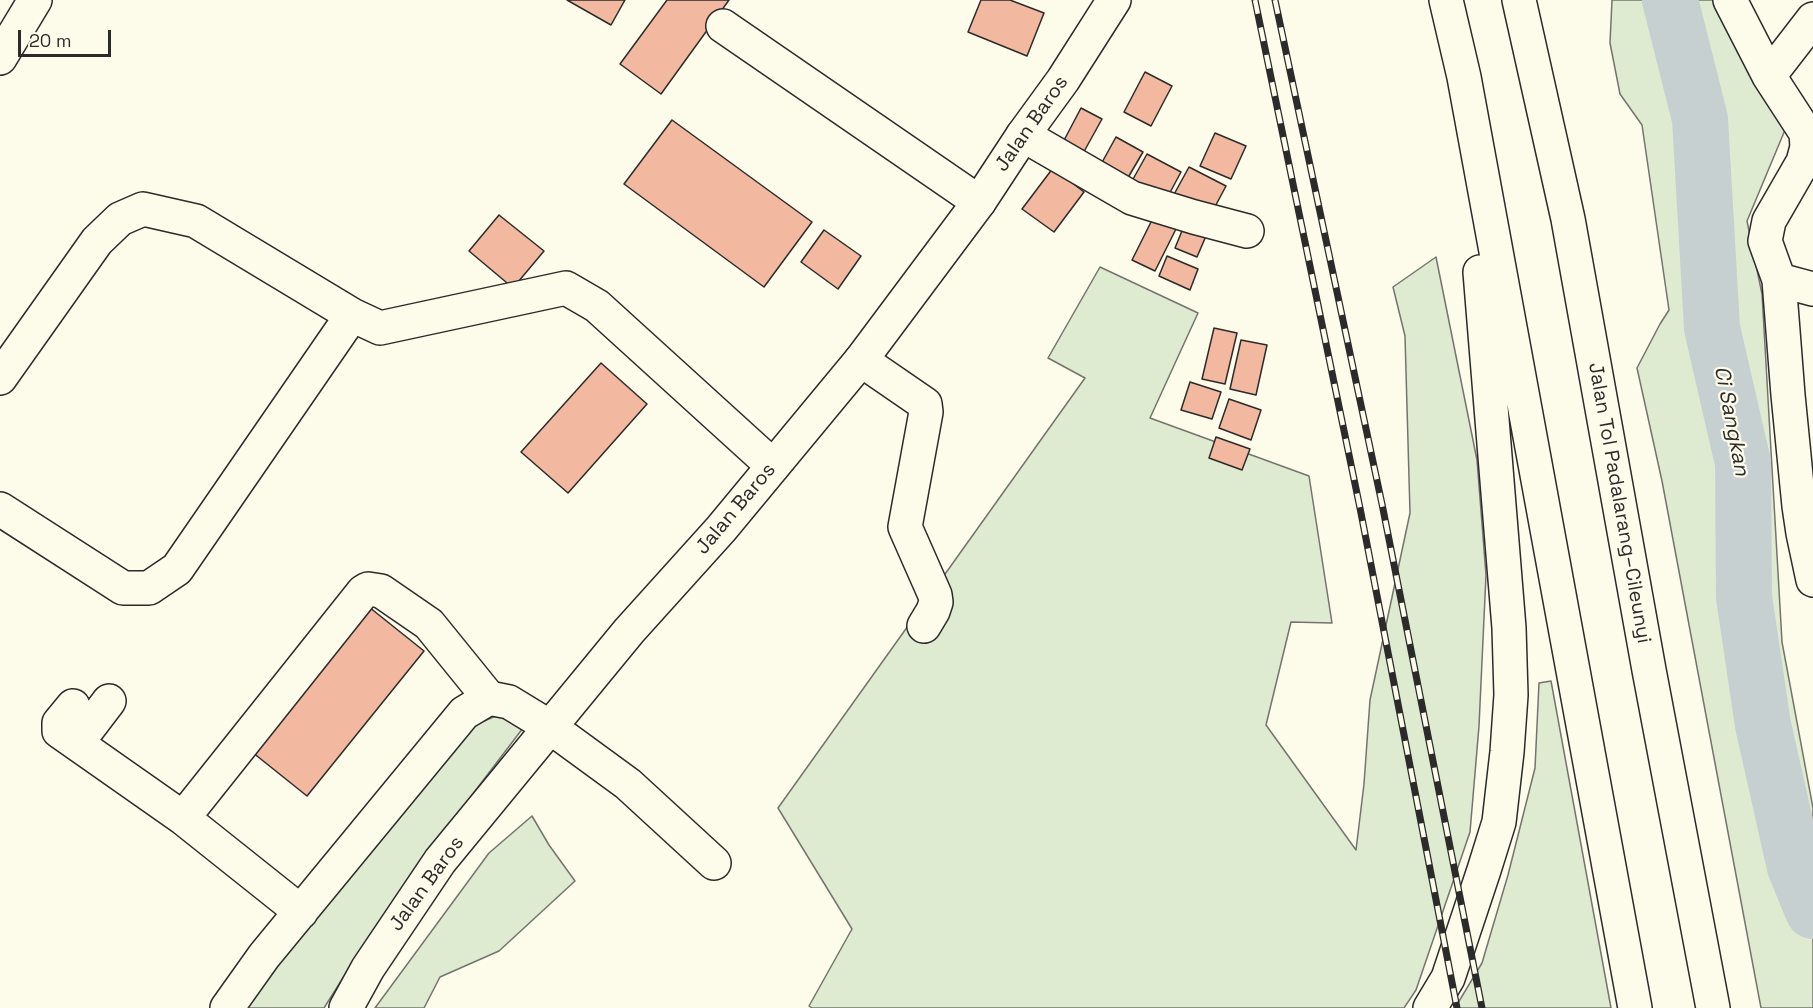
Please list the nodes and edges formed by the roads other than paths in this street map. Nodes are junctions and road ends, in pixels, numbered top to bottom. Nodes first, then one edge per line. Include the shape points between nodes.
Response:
1 (35, 0) edge
2 (1114, 0) edge
3 (1446, 0) edge
4 (1519, 0) edge
5 (1730, 0) edge
6 (1813, 20) edge
7 (723, 26) dead end
8 (0, 58) edge
9 (1769, 76) junction
10 (1464, 77) junction
11 (1023, 135) junction
12 (978, 202) junction
13 (1247, 231) dead end
14 (1779, 280) junction
15 (1813, 289) edge
16 (352, 315) junction
17 (861, 360) junction
18 (0, 378) edge
19 (1800, 393) edge
20 (774, 466) junction
21 (0, 508) edge
22 (1813, 580) edge
23 (924, 626) dead end
24 (489, 698) junction
25 (109, 701) dead end
26 (73, 706) dead end
27 (550, 727) junction
28 (76, 743) junction
29 (183, 818) junction
30 (714, 863) dead end
31 (301, 912) junction
32 (227, 1008) edge
33 (346, 1008) edge
34 (1430, 1008) edge
35 (1635, 1008) edge
36 (1713, 1008) edge

1 - 8 main road
2 - 11 main road, Jalan Baros
3 - 10 main road
4 - 36 main road, Jalan Tol Padalarang–Cileunyi via 1568,219
5 - 9 main road
6 - 9 main road
7 - 12 main road
9 - 14 main road via 1806,132 1807,147 1803,162 1765,232
10 - 34 main road via 1509,628 1510,695 1498,822 1448,978
10 - 35 main road
11 - 12 main road, Jalan Baros
11 - 13 main road via 1131,198
12 - 17 main road, Jalan Baros
14 - 15 main road
14 - 19 main road
16 - 18 main road via 196,221 143,209 120,219 97,241
16 - 20 main road via 380,328 566,288 597,306
16 - 21 main road via 177,569 149,588 123,588
17 - 20 main road, Jalan Baros
17 - 23 main road via 925,404 905,527 936,595
19 - 22 main road via 1803,533
20 - 27 main road, Jalan Baros
24 - 27 main road via 509,702
24 - 29 main road via 429,624 381,591 368,589
24 - 31 main road via 464,713
25 - 28 main road
26 - 28 main road via 59,723 59,731
27 - 30 main road via 628,784
27 - 33 main road, Jalan Baros via 440,861 368,968
28 - 29 main road
29 - 31 main road
31 - 32 main road

